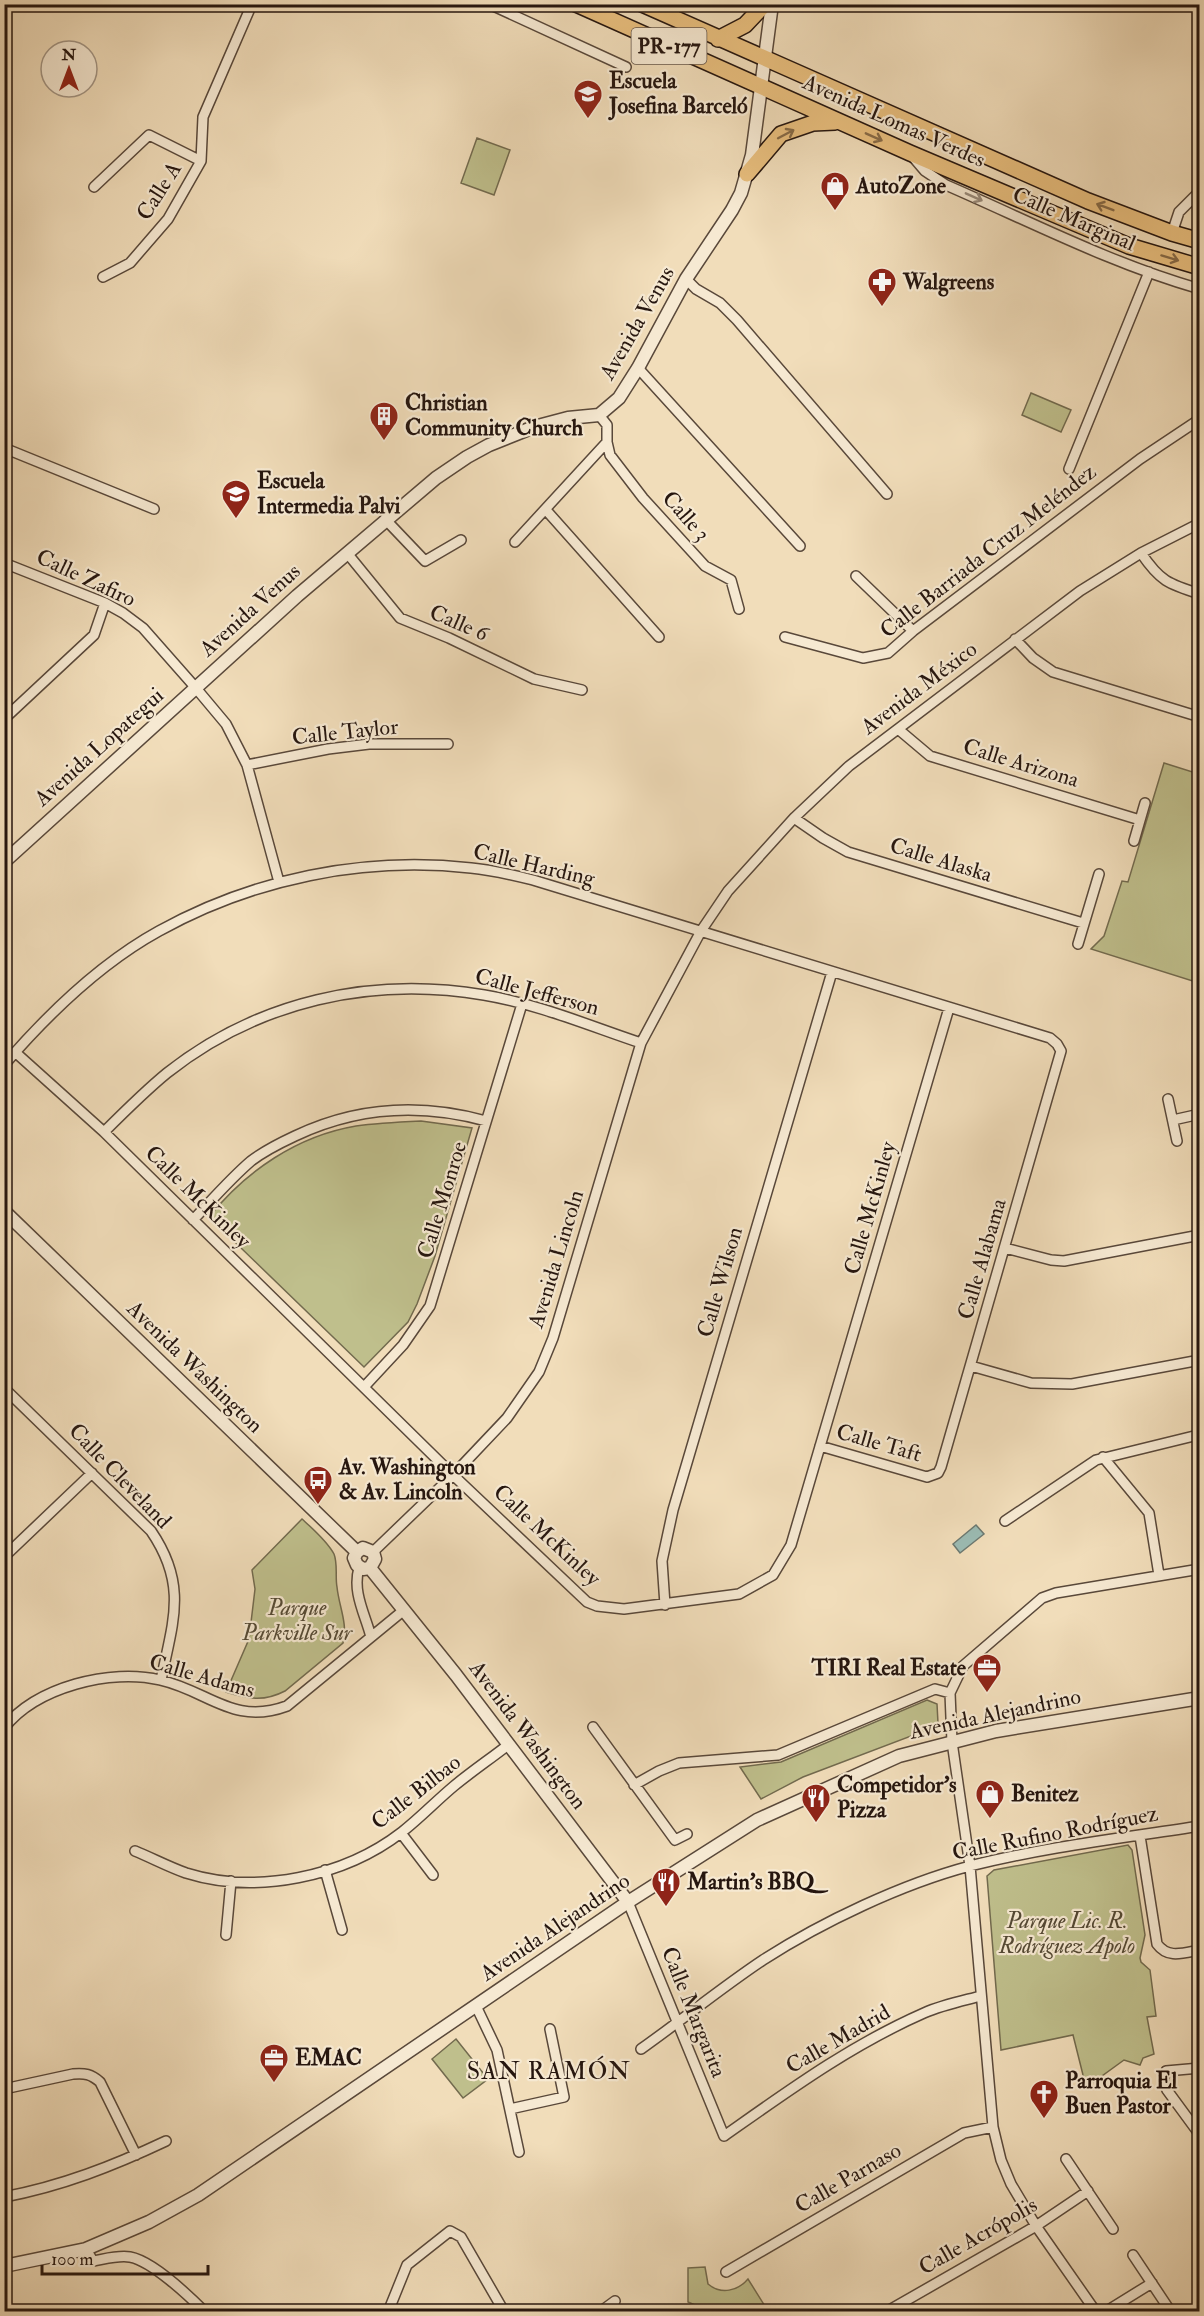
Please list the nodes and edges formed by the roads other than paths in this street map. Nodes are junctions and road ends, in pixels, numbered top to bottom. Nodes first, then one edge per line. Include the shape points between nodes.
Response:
1 (252, 4) edge
2 (489, 4) edge
3 (576, 4) edge
4 (642, 4) edge
5 (765, 4) edge
6 (771, 4) edge
7 (718, 39) junction
8 (766, 59) junction
9 (626, 67) dead end
10 (762, 87) junction
11 (840, 122) junction
12 (910, 153) junction
13 (201, 161) junction
14 (747, 174) junction
15 (94, 187) dead end
16 (1200, 191) edge
17 (1172, 233) junction
18 (1200, 241) edge
19 (1200, 267) edge
20 (1149, 272) junction
21 (103, 277) dead end
22 (686, 279) junction
23 (1200, 289) edge
24 (638, 368) junction
25 (600, 415) junction
26 (1200, 419) edge
27 (607, 442) junction
28 (4, 448) edge
29 (1069, 470) dead end
30 (887, 494) dead end
31 (154, 509) dead end
32 (546, 510) junction
33 (385, 519) junction
34 (1200, 523) edge
35 (461, 540) dead end
36 (515, 542) dead end
37 (800, 546) dead end
38 (346, 553) junction
39 (1142, 553) junction
40 (4, 563) edge
41 (856, 576) dead end
42 (1200, 594) edge
43 (105, 603) junction
44 (739, 609) dead end
45 (913, 631) junction
46 (659, 637) dead end
47 (785, 638) dead end
48 (1016, 639) junction
49 (195, 687) junction
50 (582, 690) dead end
51 (1200, 717) edge
52 (4, 719) edge
53 (898, 729) junction
54 (448, 744) dead end
55 (247, 765) junction
56 (1145, 803) dead end
57 (794, 818) junction
58 (1140, 820) junction
59 (1134, 841) dead end
60 (4, 862) edge
61 (1099, 874) dead end
62 (279, 882) junction
63 (1083, 923) junction
64 (701, 931) junction
65 (1078, 944) dead end
66 (832, 972) junction
67 (522, 1004) junction
68 (949, 1008) junction
69 (641, 1043) junction
70 (1057, 1044) joint
71 (15, 1052) junction
72 (4, 1065) edge
73 (1168, 1099) dead end
74 (1200, 1114) edge
75 (1173, 1120) junction
76 (486, 1121) junction
77 (104, 1132) junction
78 (1177, 1141) dead end
79 (4, 1211) edge
80 (193, 1220) junction
81 (1200, 1235) edge
82 (1005, 1248) junction
83 (1200, 1359) edge
84 (971, 1366) junction
85 (364, 1387) junction
86 (4, 1388) edge
87 (1194, 1436) dead end
88 (820, 1446) junction
89 (1103, 1457) junction
90 (92, 1473) junction
91 (453, 1475) junction
92 (927, 1477) joint
93 (1005, 1521) dead end
94 (357, 1552) junction
95 (373, 1552) junction
96 (4, 1557) edge
97 (365, 1568) junction
98 (1200, 1569) edge
99 (1159, 1575) junction
100 (664, 1605) junction
101 (404, 1610) junction
102 (371, 1637) junction
103 (161, 1680) junction
104 (950, 1693) junction
105 (1200, 1698) edge
106 (593, 1727) dead end
107 (4, 1728) edge
108 (952, 1742) junction
109 (508, 1745) junction
110 (634, 1785) junction
111 (1200, 1826) edge
112 (401, 1833) junction
113 (687, 1834) dead end
114 (1140, 1836) junction
115 (135, 1851) dead end
116 (970, 1866) junction
117 (325, 1870) junction
118 (433, 1875) dead end
119 (231, 1881) junction
120 (628, 1902) junction
121 (342, 1930) dead end
122 (226, 1935) dead end
123 (1200, 1950) edge
124 (981, 1996) junction
125 (476, 2006) junction
126 (678, 2023) junction
127 (550, 2029) dead end
128 (641, 2049) dead end
129 (1200, 2068) edge
130 (4, 2089) edge
131 (510, 2109) junction
132 (993, 2127) junction
133 (1200, 2135) edge
134 (724, 2136) joint
135 (166, 2141) dead end
136 (519, 2152) dead end
137 (136, 2155) junction
138 (1066, 2159) dead end
139 (1088, 2191) junction
140 (4, 2197) edge
141 (1036, 2226) junction
142 (1113, 2229) dead end
143 (86, 2249) junction
144 (1133, 2255) dead end
145 (4, 2266) edge
146 (726, 2272) dead end
147 (1152, 2283) junction
148 (615, 2301) dead end
149 (502, 2308) dead end
150 (205, 2312) edge
151 (388, 2312) edge
152 (600, 2312) edge
153 (886, 2312) edge
154 (1096, 2312) edge
155 (1106, 2312) edge
156 (1171, 2312) edge

1 - 13 street, Calle A via 203,117
2 - 9 street
3 - 10 main road, Avenida Lomas Verdes / PR-177
4 - 7 main road, Avenida Lomas Verdes / PR-177
5 - 7 main road via 745,25
6 - 8 street, Avenida Venus
7 - 8 main road, Avenida Lomas Verdes / PR-177
8 - 10 street, Avenida Venus
17 -> 8 main road, Avenida Lomas Verdes / PR-177 via 1018,171
10 - 11 main road, Avenida Lomas Verdes / PR-177
10 - 14 street, Avenida Venus
11 -> 12 main road, Avenida Lomas Verdes / PR-177
14 -> 11 main road via 781,134 813,123
12 -> 19 main road, Avenida Lomas Verdes / PR-177 via 1130,246
12 -> 20 street, Calle Marginal via 925,171 946,185
13 - 15 street via 150,135
13 - 21 street, Calle A via 168,219 130,263
14 - 22 street, Avenida Venus via 732,210
16 - 17 street via 1179,212
17 - 18 main road, Avenida Lomas Verdes / PR-177
20 - 23 street, Calle Marginal
20 - 29 street
22 - 24 street, Avenida Venus
22 - 30 street via 737,320
24 - 25 street, Avenida Venus via 619,398
24 - 37 street
25 - 27 street, Calle 3 via 607,425
25 - 33 street, Avenida Venus via 568,418 489,444 436,478
26 - 45 street, Calle Barriada Cruz Meléndez via 1140,459
27 - 32 street
27 - 44 street, Calle 3 via 610,455 643,498 705,566 731,580
28 - 31 street
32 - 36 street
32 - 46 street
33 - 35 street via 425,561
33 - 38 street, Avenida Venus
34 - 39 street, Avenida México
38 - 49 street, Avenida Venus
38 - 50 street, Calle 6 via 400,618 534,679
39 - 42 street via 1154,572 1170,585
39 - 48 street, Avenida México via 1080,591
40 - 43 street, Calle Zafiro
41 - 45 street
43 - 49 street, Calle Zafiro via 143,628
43 - 52 street via 94,635
45 - 47 street, Calle Barriada Cruz Meléndez via 888,654 863,658
48 - 51 street via 1053,672
48 - 53 street, Avenida México
49 - 55 street, Calle Zafiro via 226,724
49 - 60 street, Avenida Lopategui
53 - 57 street, Avenida México via 849,766
53 - 58 street, Calle Arizona via 930,756
54 - 55 street, Calle Taylor via 369,744
55 - 62 street, Calle Zafiro
56 - 58 street
57 - 63 street, Calle Alaska via 848,852
57 - 64 street, Avenida México via 728,891
58 - 59 street
61 - 63 street
62 - 64 street, Calle Harding via 343,869 470,868 533,880
62 - 71 street, Calle Harding via 224,901 158,932 88,981
63 - 65 street
64 - 66 street, Calle Harding
64 - 69 street, Avenida Lincoln
66 - 68 street, Calle Harding
66 - 100 street, Calle Wilson via 673,1510 662,1561
67 - 69 street, Calle Jefferson
67 - 76 street, Calle Monroe
67 - 77 street, Calle Jefferson via 456,991 390,988 301,1004 248,1023 192,1055
68 - 70 street, Calle Harding via 1050,1038
68 - 88 street, Calle McKinley
69 - 91 street, Avenida Lincoln via 553,1338 539,1372 507,1419
70 - 82 street, Calle Alabama via 1061,1051
71 - 72 street, Calle Harding
71 - 77 street, Calle McKinley
73 - 75 street
74 - 75 street
75 - 78 street
76 - 80 street via 446,1112 389,1109 329,1121 275,1145 252,1161
76 - 85 street, Calle Monroe via 430,1306 403,1345
77 - 80 street, Calle McKinley
79 - 94 street, Avenida Washington
80 - 85 street, Calle McKinley
81 - 82 street via 1064,1261
82 - 84 street, Calle Alabama
83 - 84 street via 1072,1384 1031,1383
84 - 92 street, Calle Alabama via 941,1467 938,1473
85 - 91 street, Calle McKinley
86 - 90 street, Calle Cleveland
87 - 89 street
88 - 92 street, Calle Taft
88 - 100 street, Calle McKinley via 791,1545 773,1575 740,1594
89 - 93 street
89 - 99 street via 1149,1513
90 - 96 street
90 - 103 street, Calle Cleveland via 151,1531 171,1569 176,1604
91 - 95 street, Avenida Lincoln
91 - 100 street, Calle McKinley via 587,1602 624,1609
94 - 95 street via 363,1548
94 - 97 street via 354,1558
95 - 97 street via 375,1559
97 - 101 street, Avenida Washington
97 - 102 street via 356,1584
98 - 99 street
99 - 104 street via 1042,1598 967,1661
101 - 102 street, Calle Adams
101 - 109 street, Avenida Washington
102 - 103 street, Calle Adams via 287,1706 261,1713 235,1710
103 - 107 street, Calle Adams via 120,1677 63,1688 24,1709
104 - 108 street
104 - 110 street via 935,1689 778,1755 679,1763
105 - 108 street, Avenida Alejandrino via 1037,1723
106 - 110 street
108 - 116 street
108 - 120 street, Avenida Alejandrino via 899,1756 757,1820
109 - 112 street, Calle Bilbao
109 - 120 street, Avenida Washington
110 - 113 street via 675,1840
111 - 114 street, Calle Rufino Rodríguez
112 - 117 street, Calle Bilbao via 351,1861
112 - 118 street
114 - 116 street, Calle Rufino Rodríguez
114 - 123 street via 1157,1944 1165,1952 1176,1954
115 - 119 street, Calle Bilbao via 185,1872
116 - 124 street
116 - 126 street, Calle Rufino Rodríguez via 895,1893 803,1937 763,1960
117 - 119 street, Calle Bilbao via 285,1880
117 - 121 street
119 - 122 street
120 - 125 street, Avenida Alejandrino
120 - 126 street, Calle Margarita
124 - 132 street
124 - 134 street, Calle Madrid via 926,2012 869,2040 810,2075
125 - 131 street via 497,2050
125 - 143 street, Avenida Alejandrino via 198,2195 149,2222
126 - 128 street, Calle Rufino Rodríguez
126 - 134 street, Calle Margarita
127 - 131 street via 564,2097
129 - 133 street via 1166,2071 1163,2080
130 - 137 street via 73,2074 93,2076 100,2082
131 - 136 street
132 - 141 street via 1005,2173
132 - 146 street, Calle Parnaso via 964,2133
135 - 137 street
137 - 140 street via 90,2175
138 - 139 street
139 - 141 street, Calle Acrópolis
139 - 142 street
141 - 153 street, Calle Acrópolis
141 - 154 street
143 - 145 street, Avenida Alejandrino
143 - 150 street via 93,2261 126,2257 141,2262
144 - 147 street
147 - 155 street
147 - 156 street
148 - 152 street
149 - 151 street via 461,2237 450,2232 407,2265

